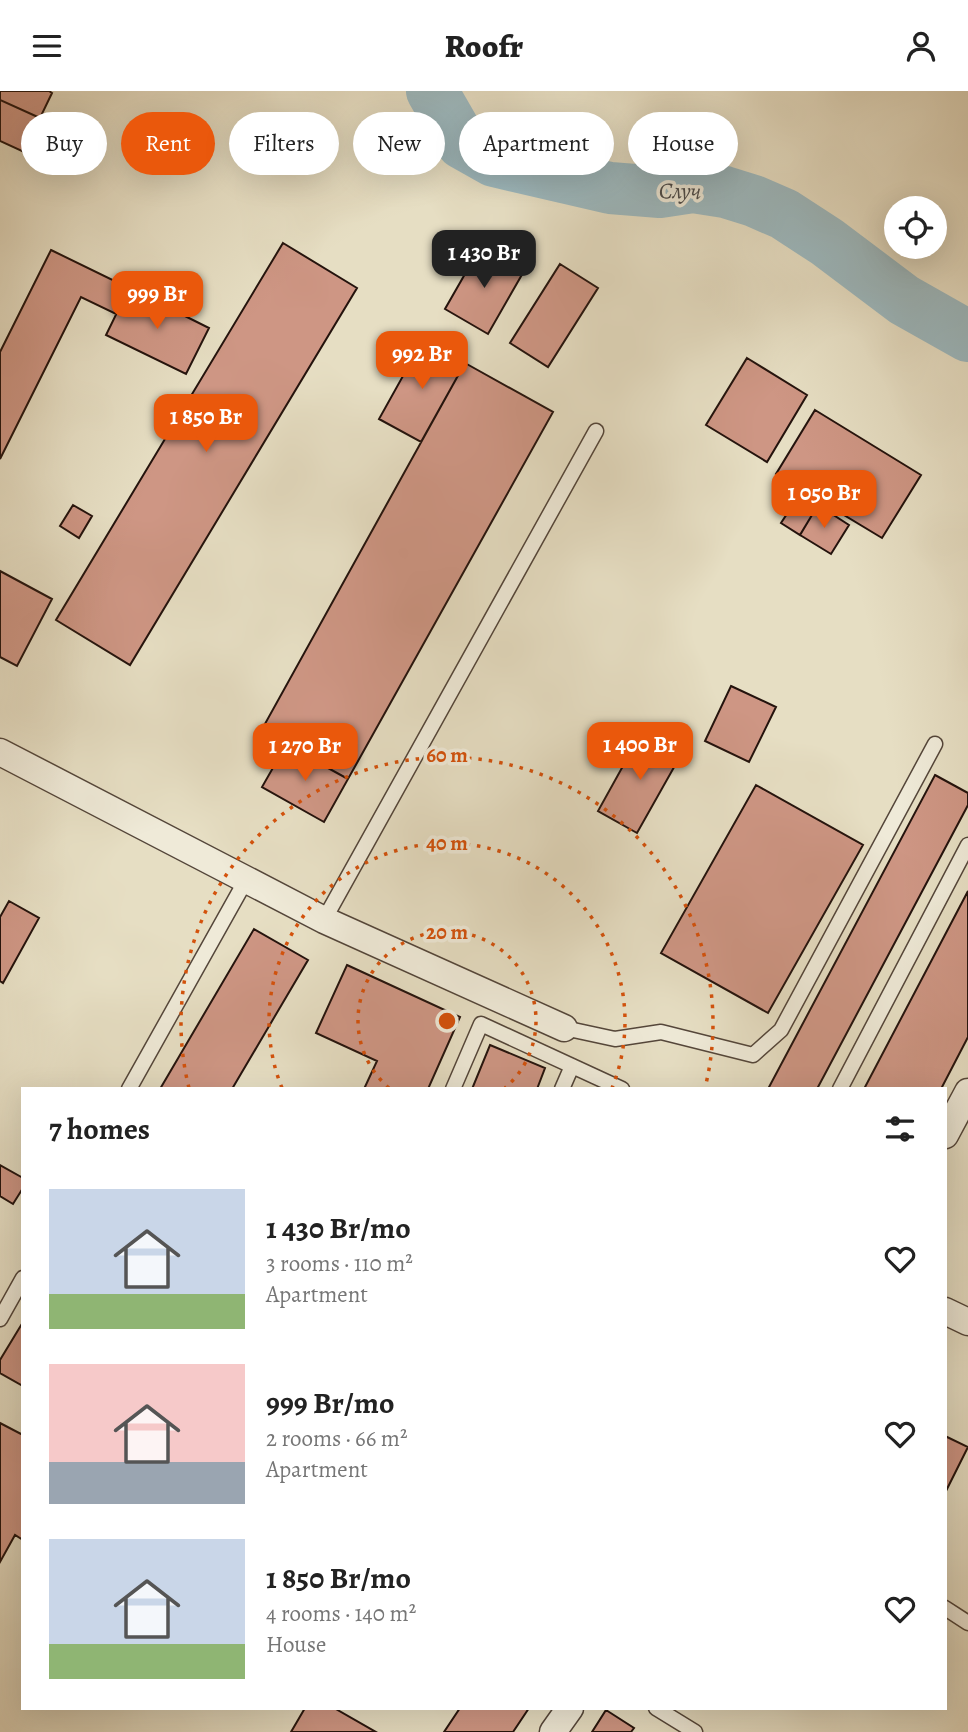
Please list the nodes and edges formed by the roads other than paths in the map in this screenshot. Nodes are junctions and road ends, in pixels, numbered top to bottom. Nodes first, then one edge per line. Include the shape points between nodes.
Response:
1 (596, 431) dead end
2 (935, 744) dead end
3 (0, 752) edge
4 (968, 845) edge
5 (246, 880) junction
6 (324, 920) junction
7 (564, 1028) joint
8 (572, 1066) junction
9 (130, 1087) edge
10 (454, 1087) edge
11 (563, 1087) edge
12 (618, 1087) edge
13 (841, 1087) edge
14 (968, 1092) edge
15 (947, 1131) edge
16 (21, 1282) edge
17 (947, 1312) edge
18 (0, 1319) edge
19 (968, 1322) edge
20 (947, 1609) edge
21 (968, 1623) edge
22 (569, 1710) edge
23 (659, 1710) edge
24 (691, 1731) edge
25 (553, 1732) edge

1 - 6 lane
2 - 7 lane via 781,1030 753,1055 661,1032 615,1038
3 - 5 street
4 - 13 lane
5 - 6 street
5 - 9 lane
6 - 7 street
8 - 10 lane via 481,1024
8 - 11 lane
8 - 12 lane
14 - 15 street
16 - 18 lane
17 - 19 street
20 - 21 lane
22 - 25 street
23 - 24 lane

